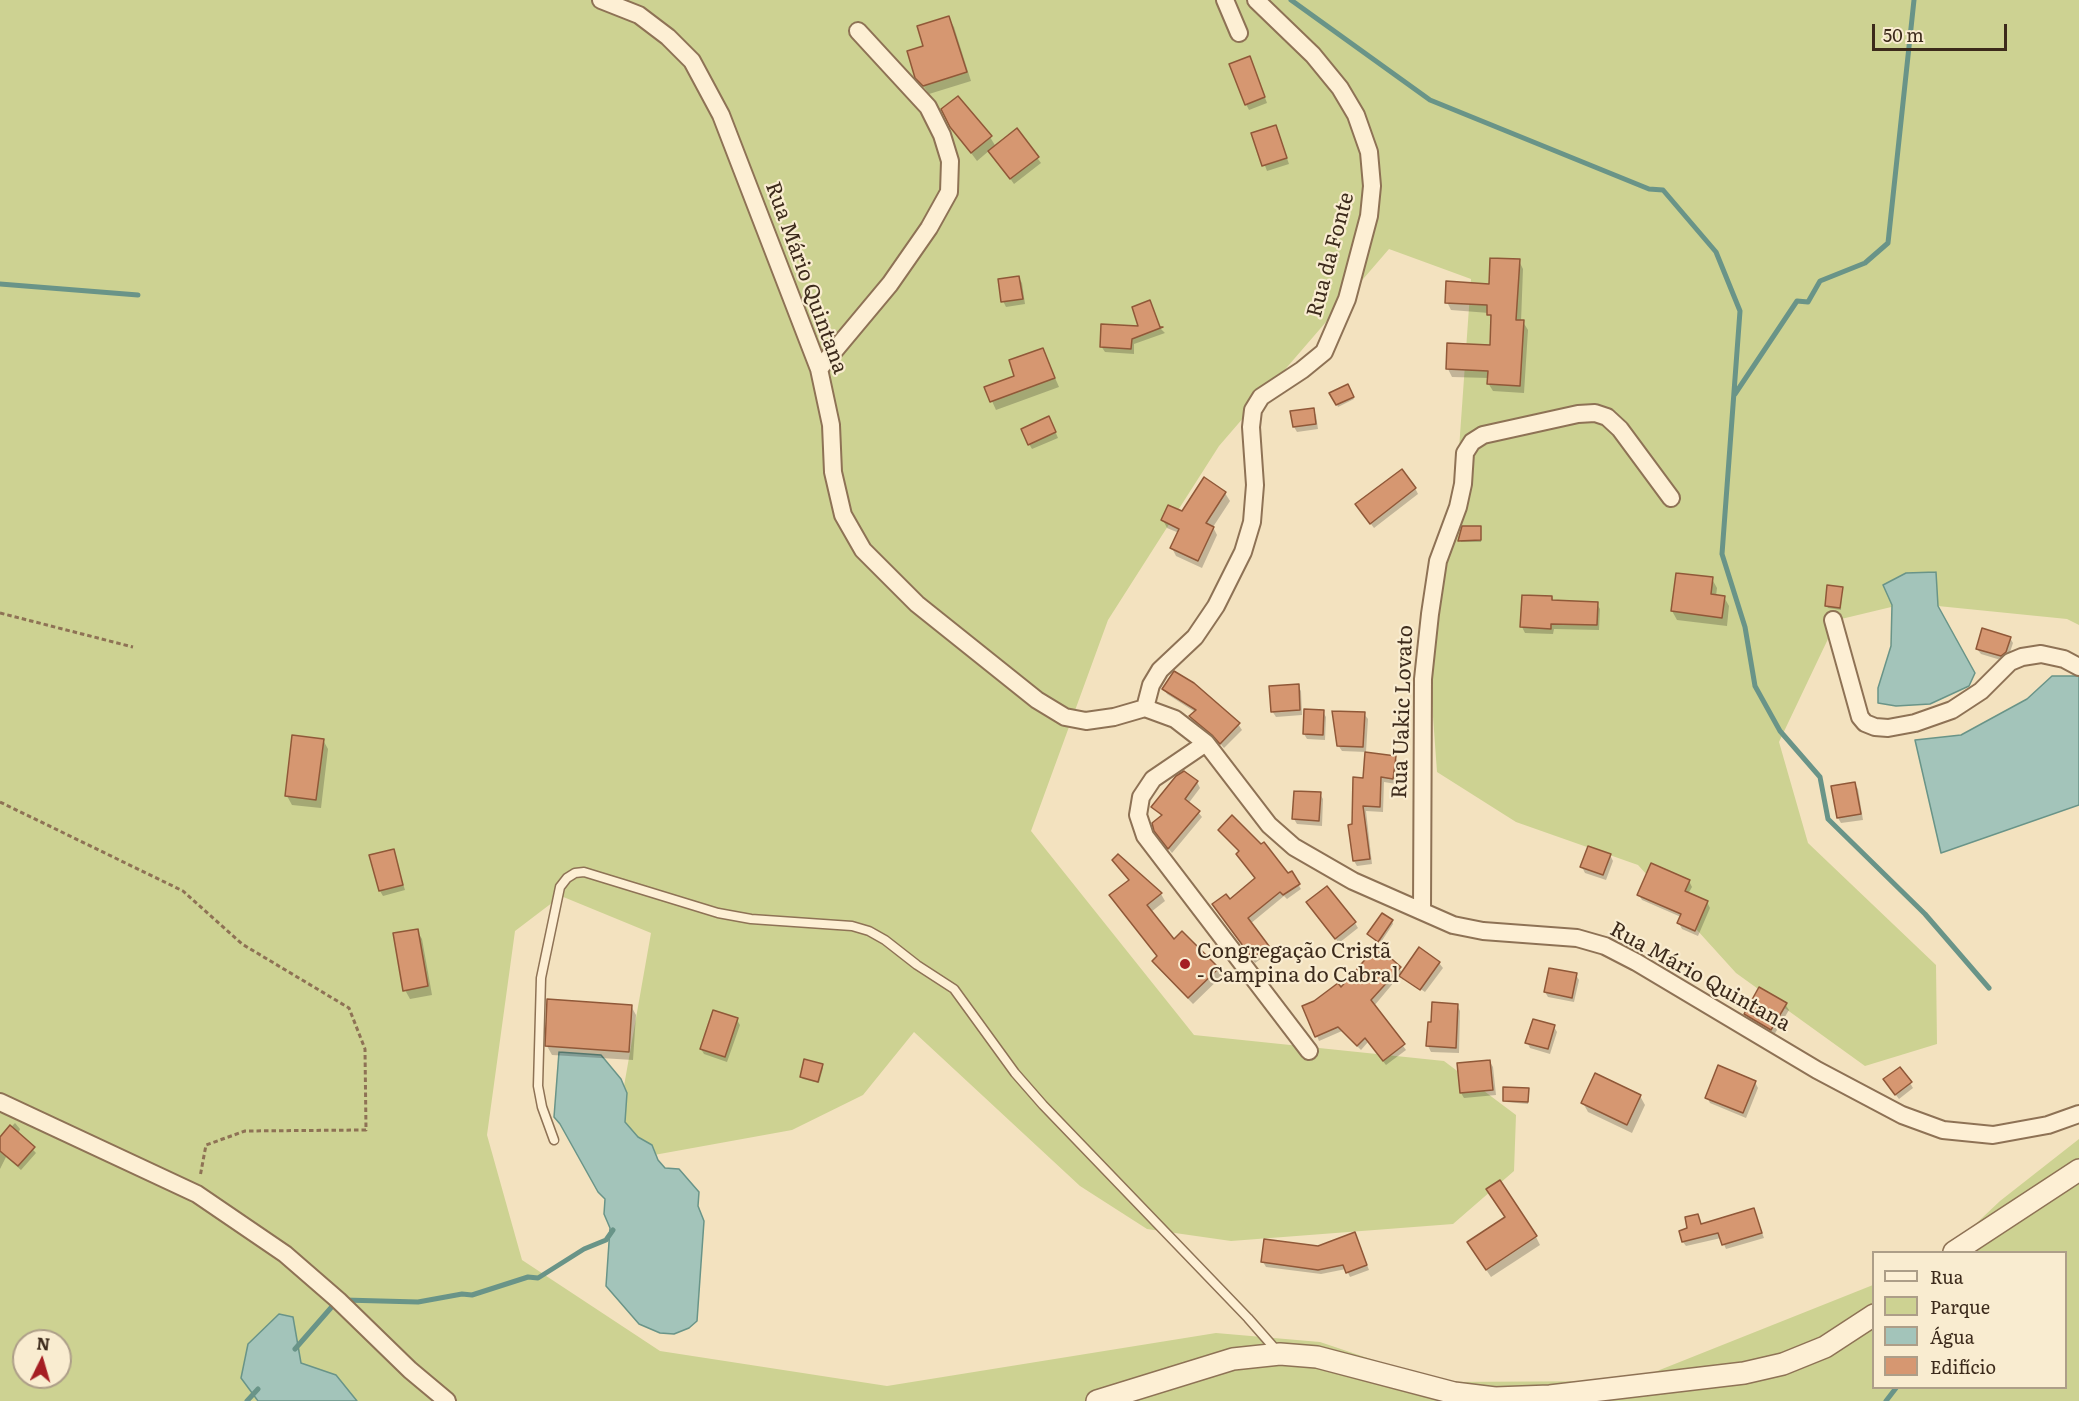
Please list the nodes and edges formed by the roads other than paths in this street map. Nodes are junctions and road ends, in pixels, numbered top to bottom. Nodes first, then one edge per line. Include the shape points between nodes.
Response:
1 (601, 0) edge
2 (1225, 0) edge
3 (1256, 0) edge
4 (858, 31) dead end
5 (1239, 33) dead end
6 (819, 369) junction
7 (1671, 498) dead end
8 (1833, 620) dead end
9 (2079, 667) edge
10 (1145, 708) junction
11 (1206, 742) junction
12 (1422, 911) junction
13 (1309, 1052) dead end
14 (0, 1102) edge
15 (2079, 1114) edge
16 (554, 1140) dead end
17 (2079, 1170) edge
18 (1956, 1251) edge
19 (1872, 1316) edge
20 (1280, 1354) junction
21 (447, 1401) edge
22 (1097, 1401) edge

1 - 6 street, Rua Mário Quintana via 639,15 692,61 721,116
2 - 5 street
3 - 10 street, Rua da Fonte via 1313,55 1356,115 1369,152 1369,216 1347,298 1324,352 1261,397 1254,410 1251,427 1255,485 1252,522 1243,552 1211,614 1160,670
4 - 6 street via 928,107 950,161 950,192 890,284
6 - 10 street, Rua Mário Quintana via 843,515 863,550 917,604 1037,700 1065,717 1086,721
7 - 12 street, Rua Uakic Lovato via 1620,429 1607,417 1595,413 1483,435 1465,453 1458,507 1438,561 1423,679
8 - 9 street via 1860,717 1875,727 1915,723 1952,710 1981,691 2010,662 2022,657 2041,654
10 - 11 street, Rua Mário Quintana via 1175,719
11 - 12 street, Rua Mário Quintana via 1269,825 1294,847 1353,881
11 - 13 street via 1153,779 1141,797 1138,815 1144,836
12 - 15 street, Rua Mário Quintana via 1453,925 1483,931 1577,938 1605,946 1817,1070 1902,1115 1943,1130 1994,1135 2048,1125
14 - 21 street via 197,1194 285,1254
16 - 20 lane via 538,1086 541,978 560,886 567,878 584,872 718,913 869,931 954,989 1043,1105
17 - 18 street
19 - 20 street via 1826,1347 1783,1364 1733,1374 1550,1396 1495,1398 1454,1393 1317,1357
20 - 22 street via 1233,1359

